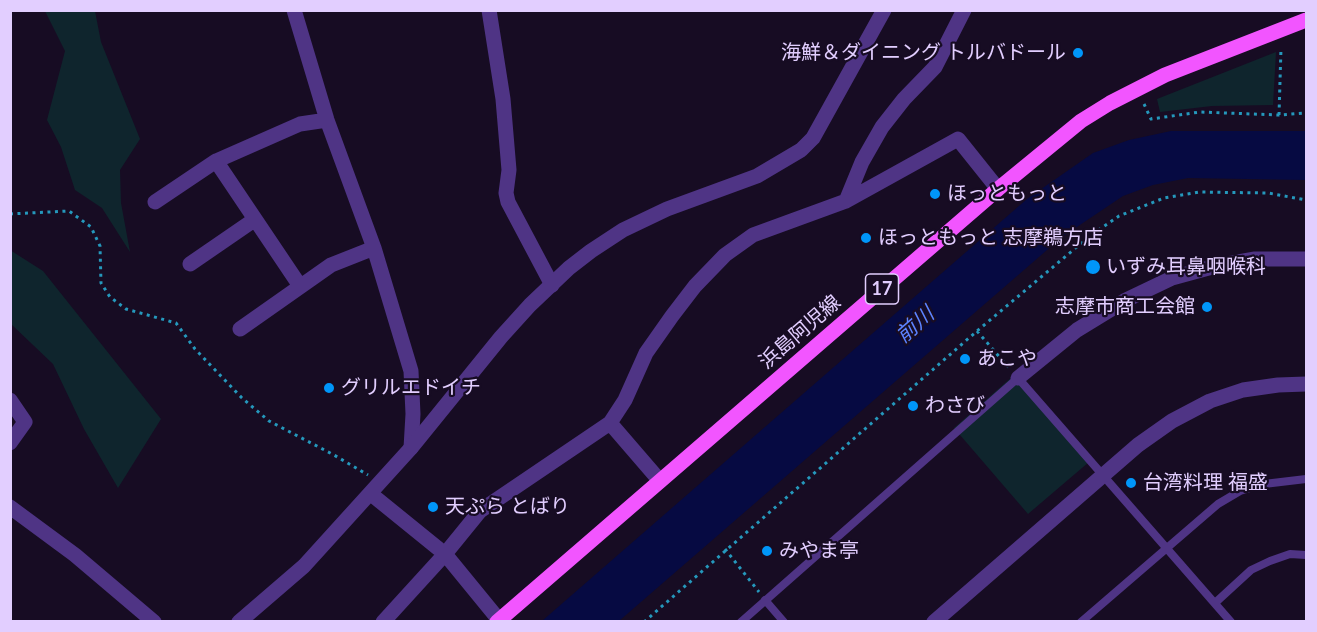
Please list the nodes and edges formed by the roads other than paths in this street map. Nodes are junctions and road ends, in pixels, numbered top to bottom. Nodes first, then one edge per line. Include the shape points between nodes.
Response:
1 (294, 10) edge
2 (489, 10) edge
3 (884, 10) edge
4 (964, 10) edge
5 (1306, 20) edge
6 (327, 120) junction
7 (216, 161) junction
8 (998, 189) junction
9 (846, 201) junction
10 (155, 202) dead end
11 (254, 220) junction
12 (374, 248) junction
13 (1306, 259) edge
14 (190, 264) dead end
15 (552, 285) junction
16 (300, 286) junction
17 (240, 329) dead end
18 (1018, 378) junction
19 (1306, 384) edge
20 (10, 400) edge
21 (610, 423) junction
22 (10, 443) edge
23 (411, 448) junction
24 (1103, 475) junction
25 (1306, 479) edge
26 (660, 482) junction
27 (375, 488) junction
28 (10, 507) edge
29 (1166, 547) junction
30 (445, 555) junction
31 (1306, 555) edge
32 (765, 600) junction
33 (1215, 603) junction
34 (154, 621) edge
35 (239, 621) edge
36 (383, 621) edge
37 (498, 621) edge
38 (741, 621) edge
39 (784, 621) edge
40 (934, 621) edge
41 (1081, 621) edge
42 (1231, 621) edge

1 - 6 street
2 - 15 street via 503,99 508,202
3 - 15 street via 813,138 801,150 757,176 667,209 623,230
4 - 9 street via 935,67 882,127
5 - 8 main road, 浜島阿児線 / 17 via 1127,93 1081,121
6 - 7 street via 300,124
6 - 12 street
7 - 10 street
7 - 11 street
8 - 9 street via 958,139
8 - 26 main road, 浜島阿児線 / 17
9 - 21 street via 753,235 725,255 665,325
11 - 14 street
11 - 16 street
12 - 16 street via 331,265
12 - 23 street via 411,371
13 - 18 street via 1255,259 1172,278 1077,330
15 - 23 street via 501,337
16 - 17 street
18 - 24 lane
18 - 32 lane
19 - 24 street via 1243,390 1210,401 1172,421
20 - 22 street via 25,422
21 - 26 street
21 - 30 street via 480,511
23 - 27 street
24 - 29 lane
24 - 40 street
25 - 29 lane via 1240,491
26 - 37 main road, 浜島阿児線 / 17
27 - 30 street
27 - 35 street via 304,566
28 - 34 street
29 - 33 lane
29 - 41 lane
30 - 36 street
30 - 37 street
31 - 33 lane via 1290,554 1251,570
32 - 38 lane
32 - 39 lane
33 - 42 lane

